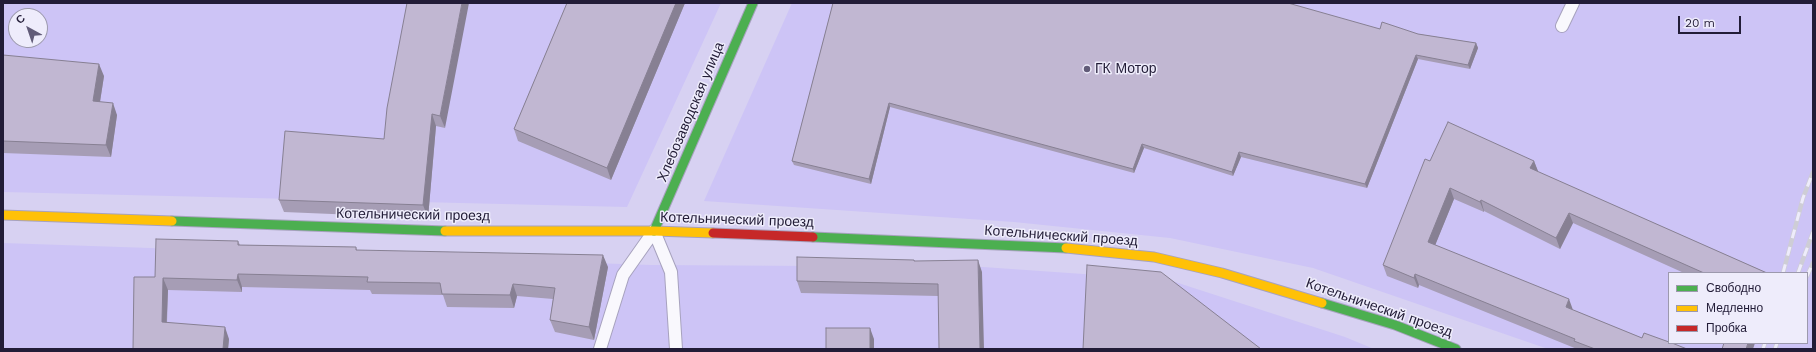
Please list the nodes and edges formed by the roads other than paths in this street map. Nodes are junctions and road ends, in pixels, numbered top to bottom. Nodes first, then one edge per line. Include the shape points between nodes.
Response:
1 (753, 3) edge
2 (1573, 3) edge
3 (1562, 26) dead end
4 (3, 215) edge
5 (654, 231) junction
6 (600, 349) edge
7 (676, 349) edge
8 (1456, 349) edge

1 - 5 street, Хлебозаводская улица
2 - 3 lane
4 - 5 street, Котельнический проезд via 456,231
5 - 6 lane via 623,275
5 - 7 lane via 671,272
5 - 8 street, Котельнический проезд via 1070,248 1154,257 1288,292 1395,325

